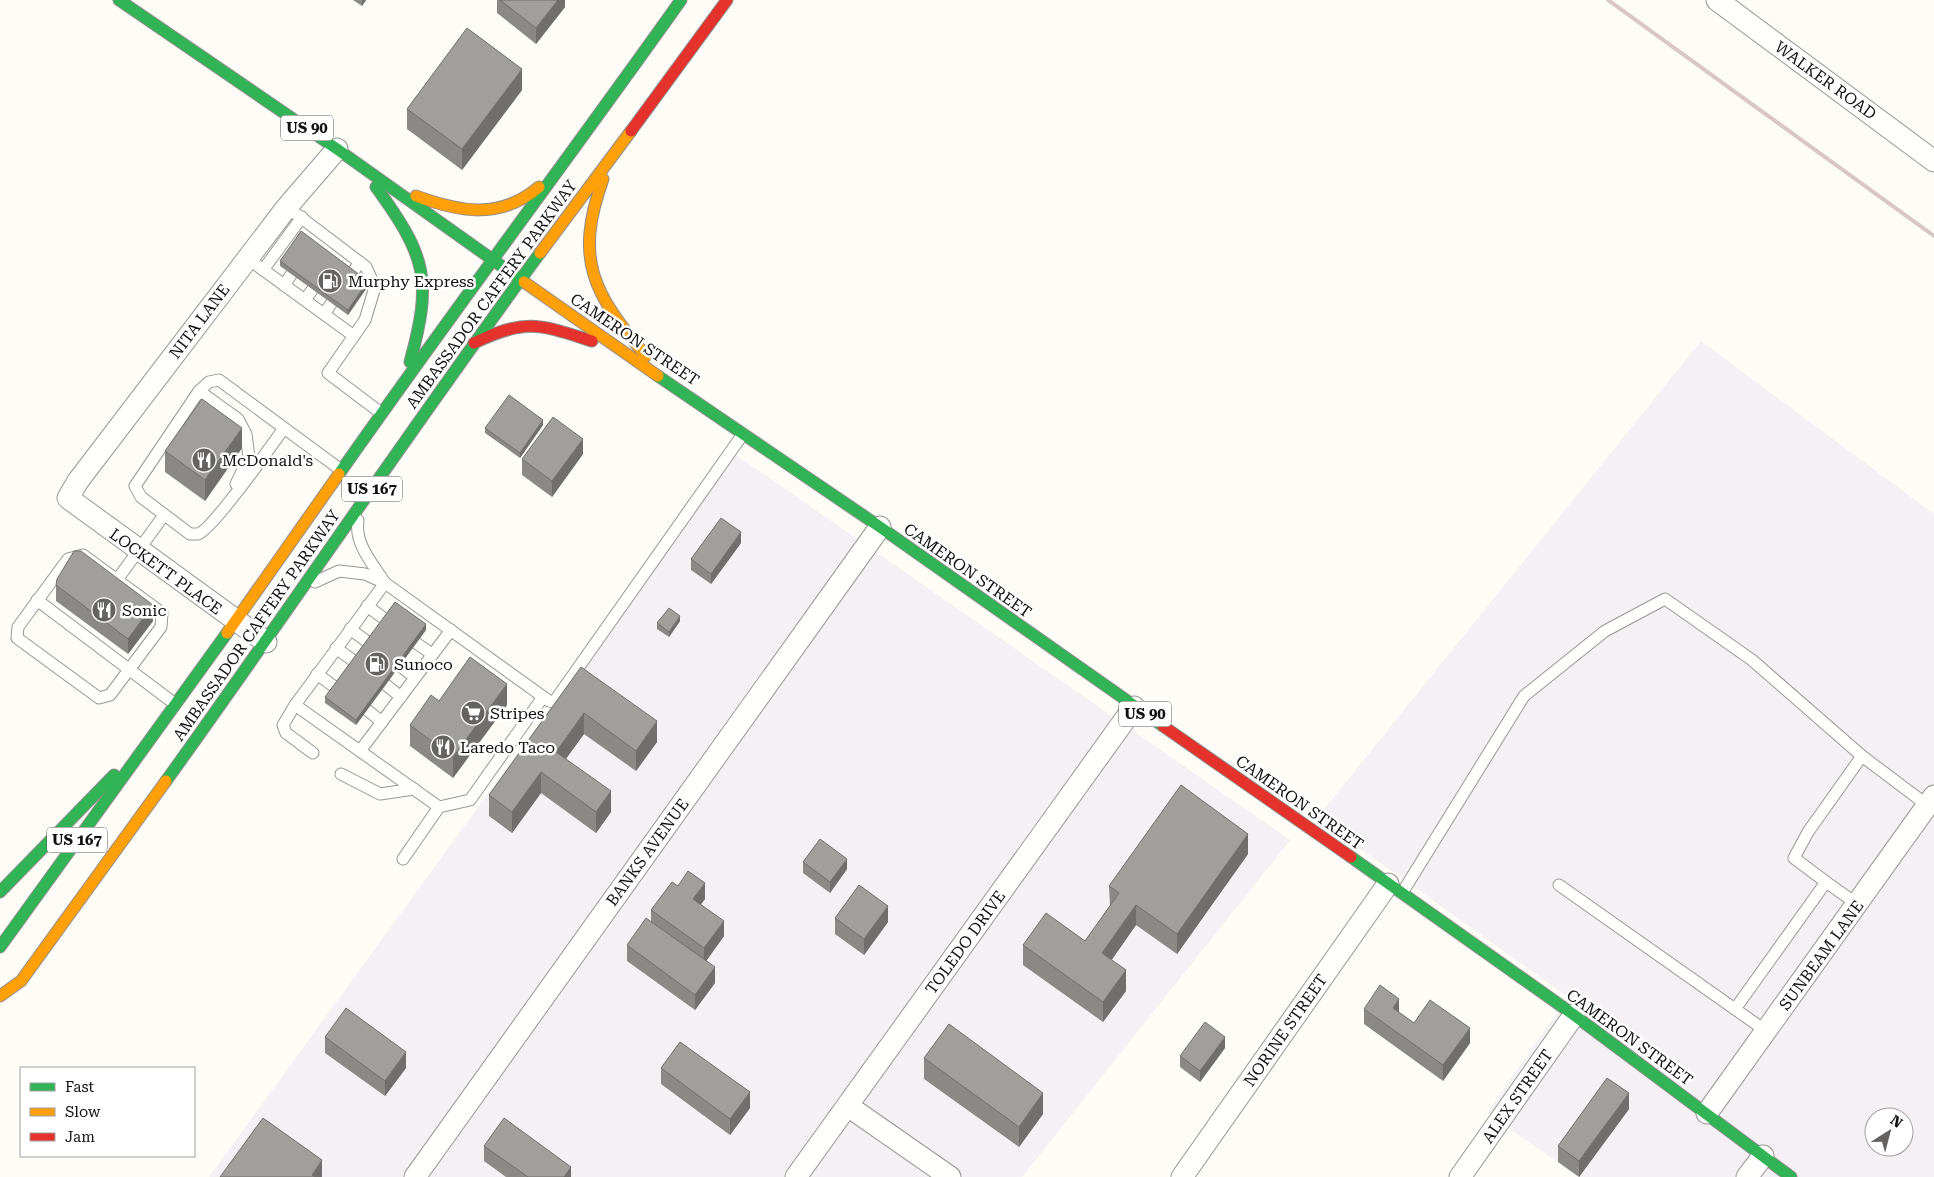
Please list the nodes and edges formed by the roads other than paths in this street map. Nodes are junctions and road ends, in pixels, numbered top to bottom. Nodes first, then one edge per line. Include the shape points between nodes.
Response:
1 (119, 0) edge
2 (680, 0) edge
3 (728, 0) edge
4 (1717, 0) edge
5 (577, 146) junction
6 (337, 150) junction
7 (615, 150) junction
8 (1934, 161) edge
9 (360, 166) junction
10 (382, 181) junction
11 (294, 212) junction
12 (342, 248) junction
13 (492, 260) junction
14 (334, 261) edge
15 (360, 262) junction
16 (255, 264) junction
17 (291, 275) edge
18 (520, 280) junction
19 (284, 285) junction
20 (312, 290) edge
21 (305, 300) junction
22 (324, 314) junction
23 (354, 336) junction
24 (474, 343) junction
25 (624, 352) junction
26 (406, 378) junction
27 (668, 382) junction
28 (199, 391) junction
29 (382, 413) junction
30 (284, 428) junction
31 (744, 434) junction
32 (341, 470) junction
33 (68, 498) joint
34 (228, 502) junction
35 (360, 507) junction
36 (164, 515) junction
37 (880, 527) junction
38 (138, 551) junction
39 (117, 580) junction
40 (385, 583) junction
41 (304, 587) junction
42 (37, 600) junction
43 (367, 606) junction
44 (386, 620) edge
45 (236, 621) junction
46 (350, 629) junction
47 (450, 630) junction
48 (266, 642) junction
49 (369, 643) edge
50 (416, 643) edge
51 (336, 648) junction
52 (432, 654) junction
53 (355, 662) edge
54 (400, 666) edge
55 (129, 669) junction
56 (317, 674) junction
57 (416, 677) junction
58 (386, 685) edge
59 (336, 688) edge
60 (401, 697) junction
61 (544, 697) junction
62 (176, 704) junction
63 (295, 705) junction
64 (1134, 707) junction
65 (367, 710) edge
66 (382, 722) junction
67 (153, 734) junction
68 (360, 751) junction
69 (313, 753) dead end
70 (1862, 756) junction
71 (341, 774) dead end
72 (414, 789) junction
73 (1931, 800) edge
74 (439, 807) junction
75 (403, 860) dead end
76 (1826, 882) junction
77 (1559, 885) dead end
78 (1395, 888) junction
79 (0, 892) edge
80 (1857, 904) junction
81 (0, 947) edge
82 (21, 981) junction
83 (0, 996) edge
84 (0, 1007) edge
85 (1735, 1009) junction
86 (1574, 1015) junction
87 (1766, 1031) junction
88 (848, 1106) junction
89 (1707, 1113) junction
90 (1763, 1156) junction
91 (415, 1177) edge
92 (796, 1177) edge
93 (950, 1177) edge
94 (1182, 1177) edge
95 (1460, 1177) edge
96 (1747, 1177) edge
97 (1791, 1177) edge

1 - 6 main road, CAMERON STREET / US 90
2 - 5 main road, AMBASSADOR CAFFERY PARKWAY / US 167
3 - 7 main road, AMBASSADOR CAFFERY PARKWAY / US 167
4 - 8 street, WALKER ROAD
5 - 10 main road via 530,196 503,208 469,211 452,208
5 - 13 main road, AMBASSADOR CAFFERY PARKWAY / US 167
6 - 9 main road, CAMERON STREET / US 90
6 - 11 street, NITA LANE
7 - 18 main road, AMBASSADOR CAFFERY PARKWAY / US 167
7 - 27 main road via 593,206 588,233 593,278 606,306
9 - 10 main road, CAMERON STREET / US 90
9 - 26 main road via 399,217 420,260 425,284 424,309
10 - 13 main road, CAMERON STREET / US 90
11 - 12 lane via 319,237
11 - 16 street, NITA LANE
12 - 14 lane
12 - 15 lane
13 - 18 main road, CAMERON STREET / US 90
13 - 26 main road, AMBASSADOR CAFFERY PARKWAY / US 167
15 - 22 lane
15 - 23 lane via 366,267 375,287 365,320
16 - 19 lane
16 - 33 street, NITA LANE via 78,480
17 - 19 lane
18 - 24 main road, AMBASSADOR CAFFERY PARKWAY / US 167
18 - 25 main road, CAMERON STREET / US 90
19 - 21 lane
20 - 21 lane
21 - 22 lane
22 - 23 lane
23 - 29 lane via 328,373
24 - 25 main road via 521,326 538,325
24 - 35 main road, AMBASSADOR CAFFERY PARKWAY / US 167
25 - 27 main road, CAMERON STREET / US 90
26 - 29 main road, AMBASSADOR CAFFERY PARKWAY / US 167
27 - 31 main road, CAMERON STREET / US 90
28 - 30 lane via 209,382 220,380
28 - 34 lane via 238,419 246,434 249,457
28 - 36 lane via 135,486 141,498
29 - 32 main road, AMBASSADOR CAFFERY PARKWAY / US 167
30 - 32 lane
30 - 34 lane
31 - 37 main road, CAMERON STREET / US 90
31 - 61 lane via 554,702
32 - 45 main road, AMBASSADOR CAFFERY PARKWAY / US 167
33 - 38 street, LOCKETT PLACE
34 - 36 lane via 208,527 197,534 190,534
35 - 40 lane via 356,530 362,548
35 - 41 main road, AMBASSADOR CAFFERY PARKWAY / US 167
36 - 38 lane
37 - 64 main road, CAMERON STREET / US 90
37 - 91 street, BANKS AVENUE
38 - 39 lane
38 - 45 street, LOCKETT PLACE
39 - 42 lane via 83,555 75,556 68,558
39 - 55 lane via 162,613 161,626
40 - 41 lane via 365,574 339,571
40 - 43 lane
40 - 47 lane
41 - 48 main road, AMBASSADOR CAFFERY PARKWAY / US 167
42 - 55 lane
42 - 55 lane via 18,627 17,638 99,698 110,695
43 - 44 lane
43 - 46 lane
45 - 48 street, LOCKETT PLACE
45 - 62 main road, AMBASSADOR CAFFERY PARKWAY / US 167
46 - 49 lane
46 - 51 lane
47 - 52 lane
47 - 61 lane
48 - 82 main road, AMBASSADOR CAFFERY PARKWAY / US 167
50 - 52 lane
51 - 53 lane
51 - 56 lane
52 - 57 lane
54 - 57 lane
55 - 62 lane
56 - 59 lane
56 - 63 lane
57 - 60 lane
58 - 60 lane
60 - 66 lane
61 - 74 lane via 470,800
62 - 67 main road, AMBASSADOR CAFFERY PARKWAY / US 167
63 - 68 lane
63 - 69 lane via 283,725 286,733
64 - 78 main road, CAMERON STREET / US 90
64 - 88 street, TOLEDO DRIVE
65 - 66 lane
66 - 68 lane
67 - 79 main road
67 - 81 main road, US 167
68 - 72 lane
70 - 73 lane
70 - 76 lane via 1808,832 1794,858
70 - 78 lane via 1752,660 1665,599 1605,631 1524,696
71 - 72 lane via 380,794
72 - 74 lane
73 - 80 street, SUNBEAM LANE
74 - 75 lane
76 - 80 lane
76 - 85 lane
77 - 85 lane
78 - 86 main road, CAMERON STREET / US 90
78 - 94 street, NORINE STREET
80 - 87 street, SUNBEAM LANE
82 - 83 main road, AMBASSADOR CAFFERY PARKWAY
82 - 84 main road, US 167
85 - 87 lane
86 - 89 main road, CAMERON STREET / US 90
86 - 95 street, ALEX STREET
87 - 89 street, SUNBEAM LANE
88 - 92 street, TOLEDO DRIVE
88 - 93 street
89 - 90 main road, CAMERON STREET / US 90
90 - 96 street
90 - 97 main road, CAMERON STREET / US 90

